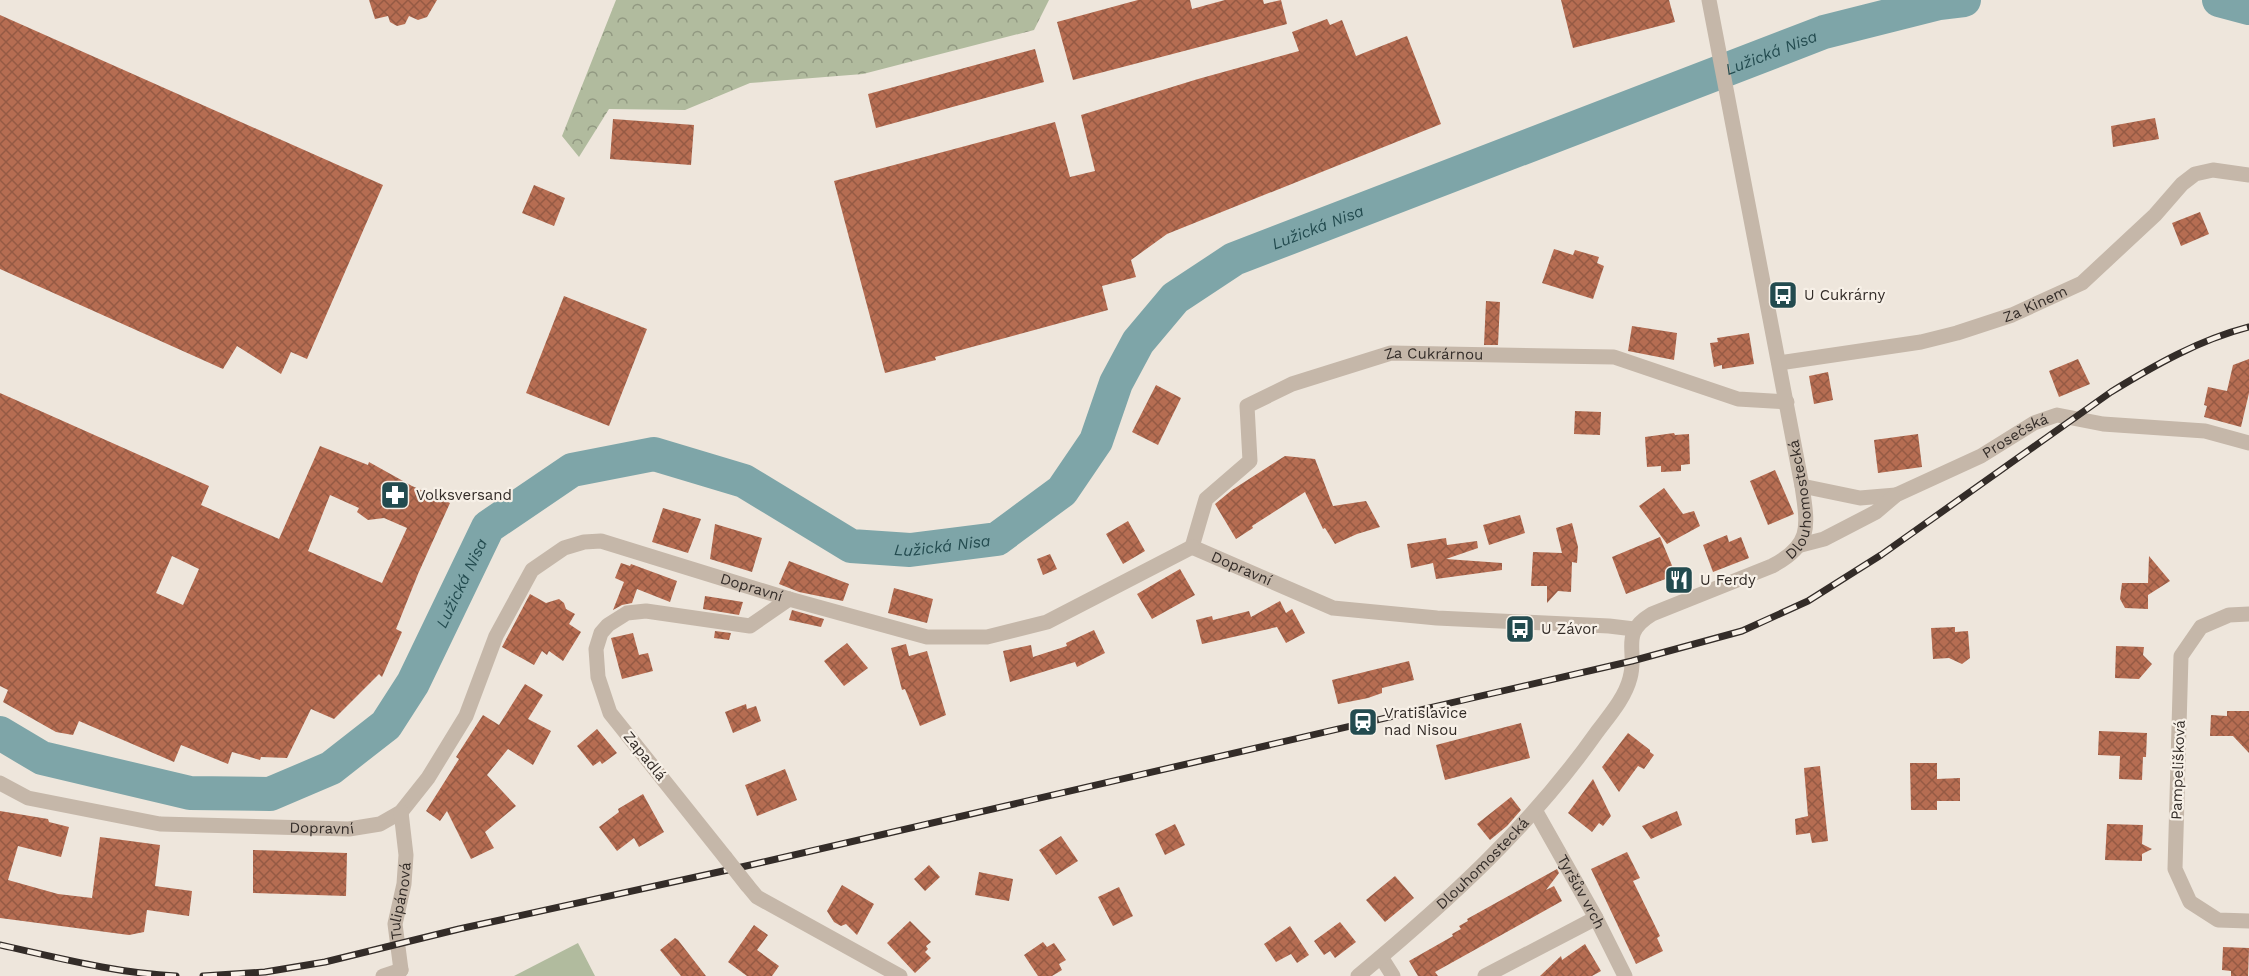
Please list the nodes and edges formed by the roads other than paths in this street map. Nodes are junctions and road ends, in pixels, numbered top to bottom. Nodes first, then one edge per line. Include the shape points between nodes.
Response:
1 (1709, 0) edge
2 (2249, 175) edge
3 (1779, 363) junction
4 (1787, 402) junction
5 (2249, 443) edge
6 (1802, 486) junction
7 (1896, 495) junction
8 (1801, 545) junction
9 (1192, 546) junction
10 (789, 599) junction
11 (2249, 614) edge
12 (1634, 629) junction
13 (0, 783) edge
14 (1535, 810) junction
15 (401, 812) junction
16 (1596, 918) junction
17 (2249, 921) edge
18 (1381, 957) junction
19 (404, 973) edge
20 (383, 976) edge
21 (900, 976) edge
22 (1358, 976) edge
23 (1393, 976) edge
24 (1485, 976) edge
25 (1625, 976) edge

1 - 3 street, Dlouhomostecká
2 - 3 street, Za Kinem via 2213,170 2195,174 2082,283 2012,315 1921,342
3 - 4 street, Dlouhomostecká
4 - 6 street, Dlouhomostecká
4 - 9 street, Za Cukrárnou via 1738,399 1614,357 1391,353 1292,384 1247,406 1250,461 1206,499
5 - 7 street, Prosečská via 2205,431 2103,424 2057,414 2034,423 1981,456
6 - 7 street via 1860,498
6 - 8 street, Dlouhomostecká via 1806,510
7 - 8 street, Prosečská via 1876,512 1824,539
8 - 12 street, Dlouhomostecká via 1772,566 1652,614
9 - 10 street, Dopravní via 1047,622 987,637 927,637
9 - 12 street, Dopravní via 1333,609
10 - 15 street, Dopravní via 601,541 564,548 532,570 496,636 466,716 428,778
10 - 21 street, Zapadlá, bridge via 750,626 646,610 627,613 601,633 596,649 598,677 610,713 757,897
11 - 17 street, Pampelišková via 2229,615 2201,627 2181,656 2175,869 2190,902 2218,920
12 - 14 street, Dlouhomostecká via 1630,677 1624,693 1588,746
13 - 15 street, Dopravní via 28,798 160,824 349,829 380,824
14 - 16 street, Tyršův vrch
14 - 18 street, Dlouhomostecká via 1496,854
15 - 19 street, Tulipánová via 406,855 395,924
16 - 24 street
16 - 25 street, Tyršův vrch
18 - 22 street, Dlouhomostecká
18 - 23 street
19 - 20 street, Tulipánová

